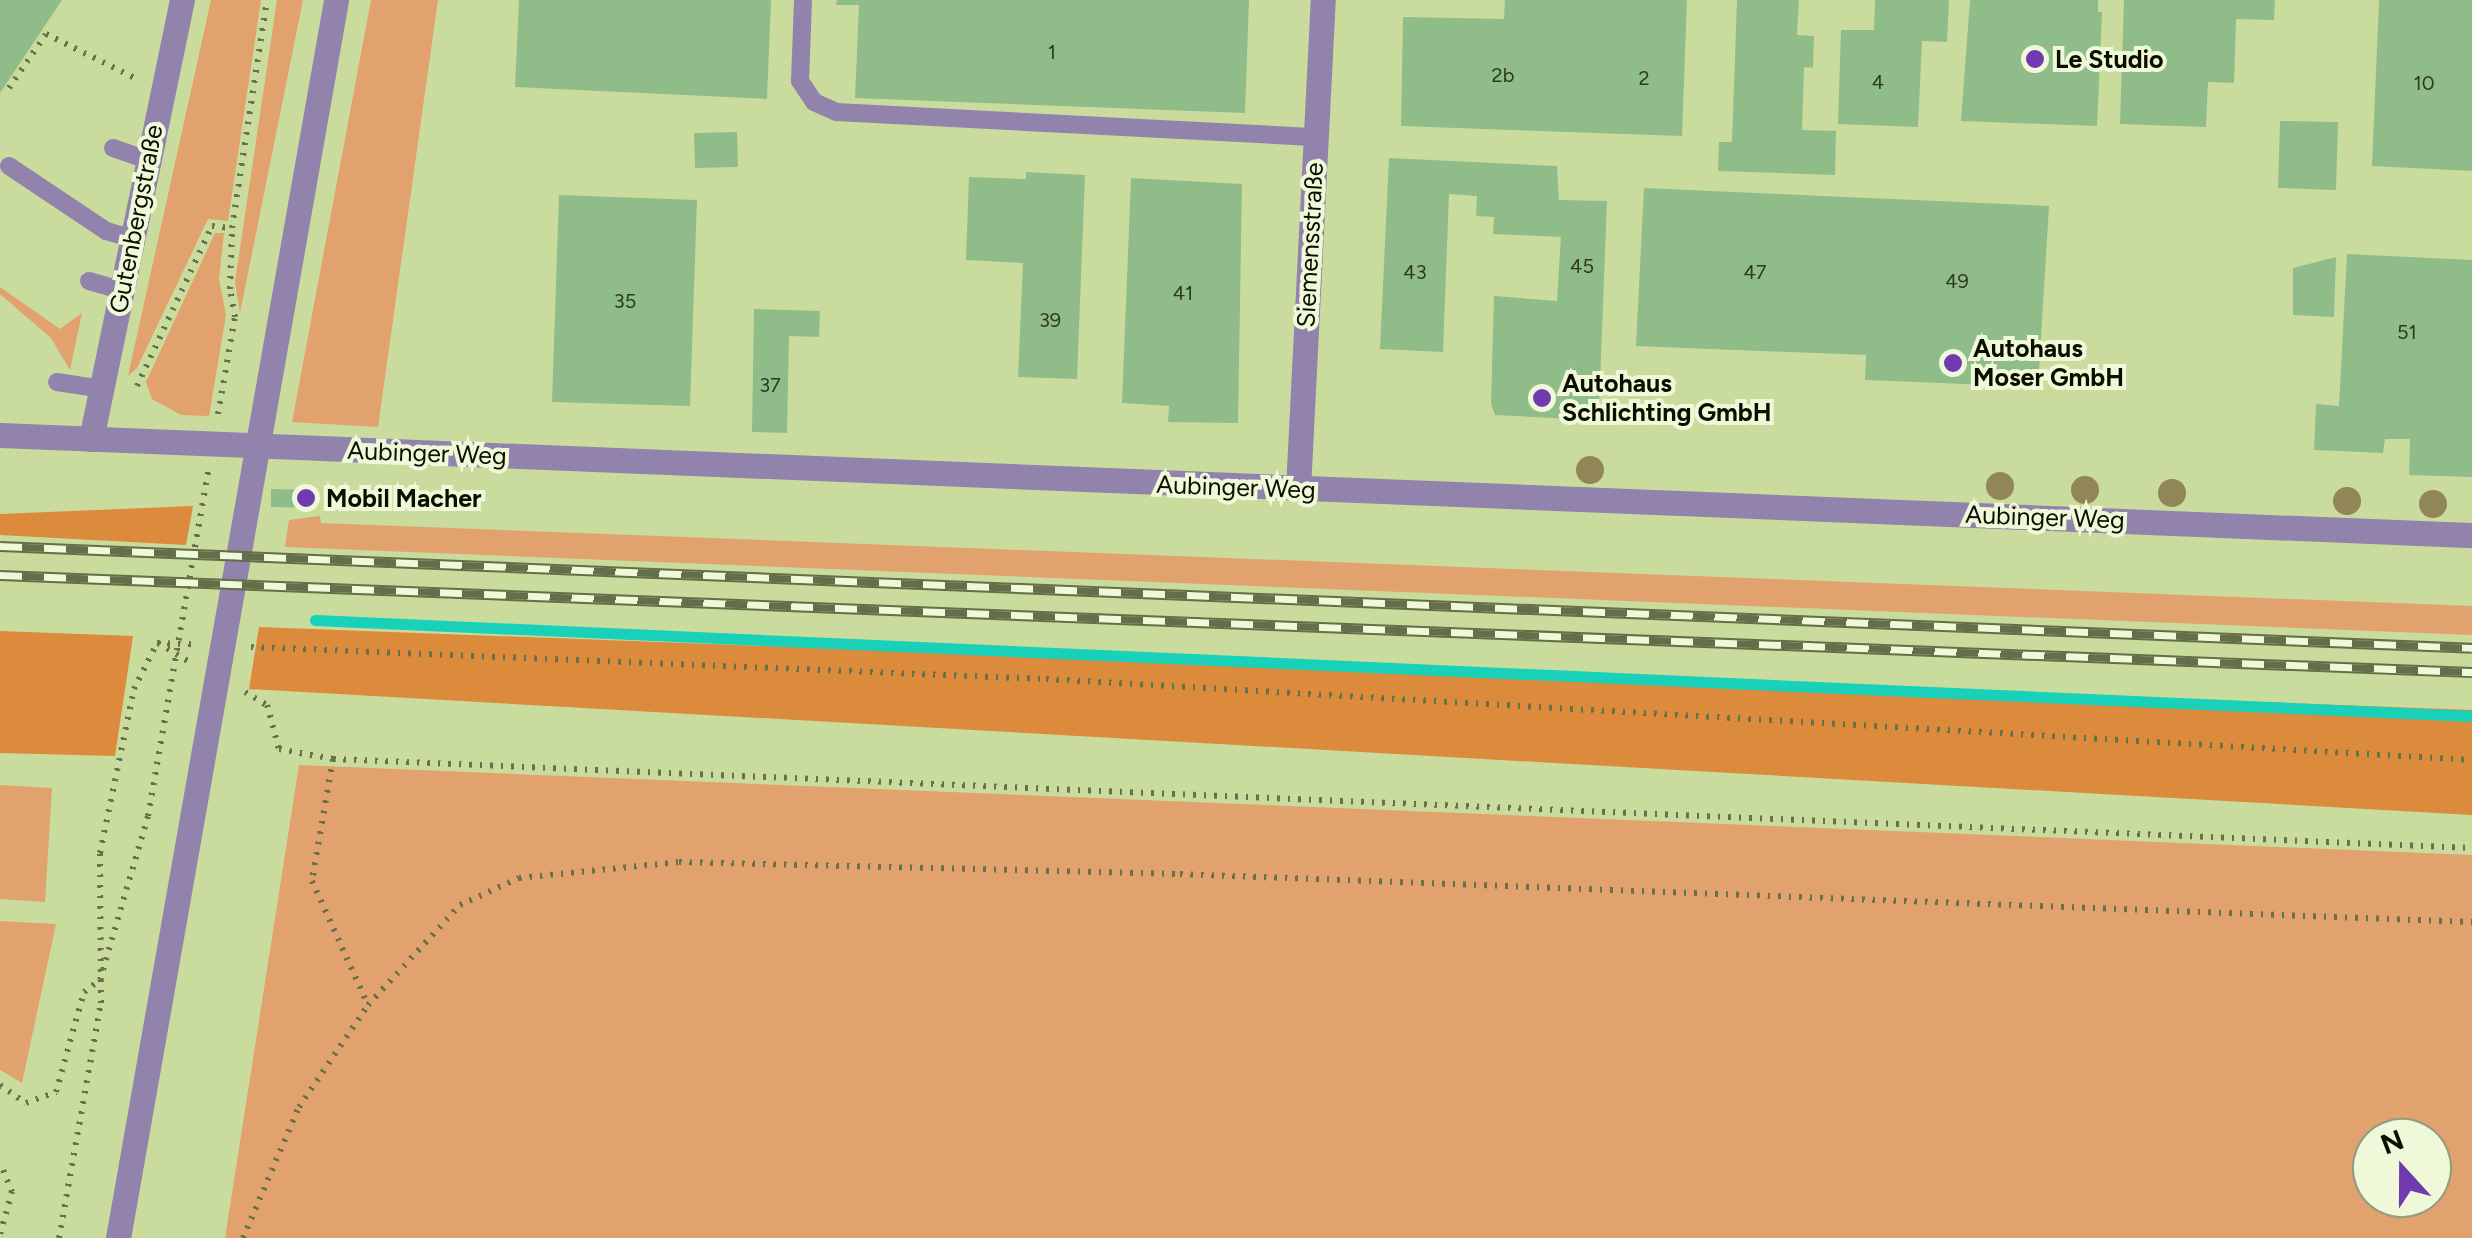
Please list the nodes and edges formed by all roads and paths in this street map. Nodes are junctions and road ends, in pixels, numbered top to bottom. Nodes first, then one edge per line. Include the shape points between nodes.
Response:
1 (182, 0) edge
2 (267, 0) edge
3 (336, 0) edge
4 (803, 0) edge
5 (1323, 0) edge
6 (140, 81) dead end
7 (9, 88) dead end
8 (1316, 137) junction
9 (113, 148) dead end
10 (147, 160) junction
11 (8, 166) dead end
12 (232, 228) junction
13 (131, 238) junction
14 (90, 281) dead end
15 (120, 290) junction
16 (56, 382) dead end
17 (103, 389) junction
18 (133, 393) dead end
19 (215, 432) dead end
20 (0, 435) edge
21 (91, 438) junction
22 (211, 452) dead end
23 (1298, 490) junction
24 (2472, 535) edge
25 (156, 643) junction
26 (196, 644) dead end
27 (236, 646) dead end
28 (204, 670) dead end
29 (236, 687) dead end
30 (332, 759) junction
31 (2472, 760) edge
32 (2472, 848) edge
33 (2472, 922) edge
34 (100, 980) junction
35 (368, 1005) junction
36 (0, 1085) edge
37 (1, 1165) edge
38 (0, 1234) edge
39 (59, 1238) edge
40 (118, 1238) edge
41 (243, 1238) edge

1 - 10 street, Gutenbergstraße
2 - 12 path
3 - 40 street
4 - 8 lane via 800,82 814,102 836,112
5 - 8 street, Siemensstraße
6 - 7 path via 46,34
8 - 23 street, Siemensstraße
9 - 10 lane
10 - 13 street, Gutenbergstraße
11 - 13 lane via 106,231
12 - 18 path via 212,226
12 - 19 path via 235,318
13 - 15 street, Gutenbergstraße
14 - 15 lane
15 - 17 street, Gutenbergstraße
16 - 17 lane
17 - 21 street, Gutenbergstraße
20 - 21 street, Aubinger Weg
21 - 23 street, Aubinger Weg
22 - 34 path via 148,816
23 - 24 street, Aubinger Weg
25 - 26 path
25 - 28 path
25 - 34 path via 134,690 100,853
27 - 31 path via 1046,679
29 - 30 path via 267,705 279,749
30 - 32 path
30 - 35 path via 312,881
33 - 35 path via 679,862 519,878 460,905
34 - 36 path via 84,992 56,1092 26,1103
34 - 39 path
35 - 41 path via 299,1107
37 - 38 path via 12,1192

